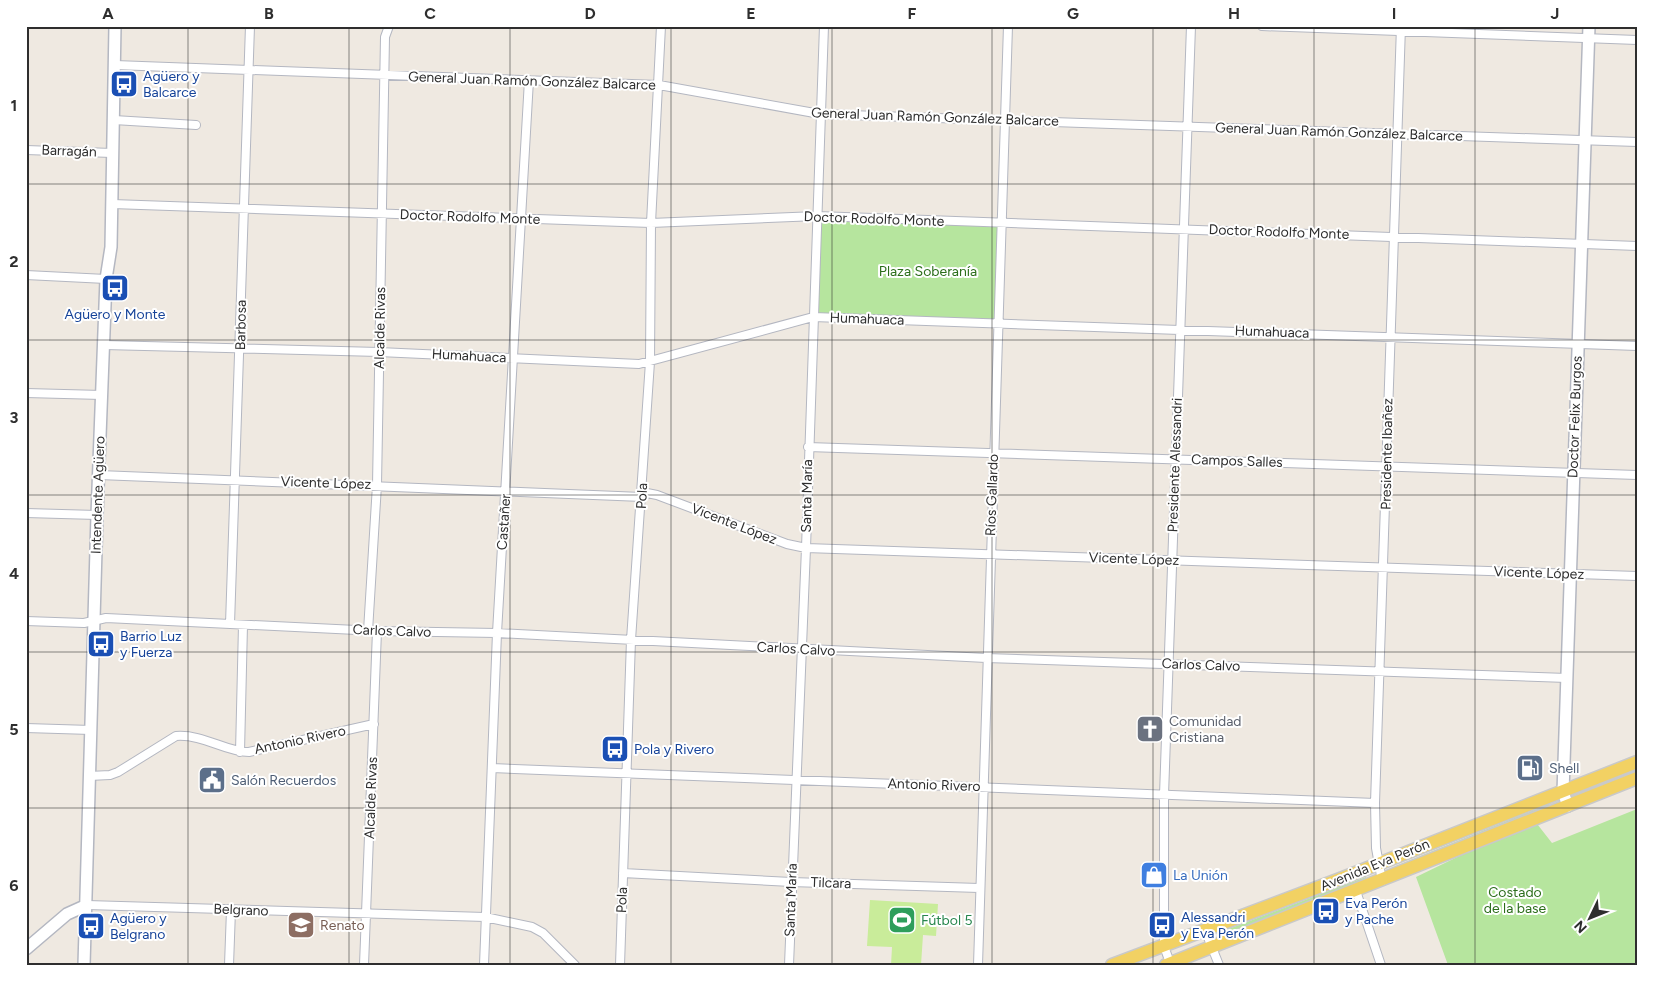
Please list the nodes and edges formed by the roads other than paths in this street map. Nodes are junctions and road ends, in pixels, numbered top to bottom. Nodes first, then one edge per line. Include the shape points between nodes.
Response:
1 (115, 26) edge
2 (250, 26) edge
3 (389, 26) edge
4 (661, 26) edge
5 (824, 26) edge
6 (1008, 26) edge
7 (1191, 26) edge
8 (1262, 26) edge
9 (1589, 26) edge
10 (1401, 28) edge
11 (1589, 38) junction
12 (1637, 40) edge
13 (115, 65) junction
14 (248, 70) junction
15 (384, 76) junction
16 (529, 80) junction
17 (659, 85) junction
18 (820, 114) junction
19 (114, 120) junction
20 (1006, 120) junction
21 (196, 125) dead end
22 (1186, 126) junction
23 (1398, 135) junction
24 (1584, 140) junction
25 (1637, 142) edge
26 (26, 150) edge
27 (112, 153) junction
28 (112, 204) junction
29 (243, 210) junction
30 (382, 214) junction
31 (817, 216) junction
32 (521, 218) junction
33 (1000, 222) junction
34 (651, 223) junction
35 (1183, 230) junction
36 (1394, 236) junction
37 (1582, 244) junction
38 (1637, 246) edge
39 (26, 275) edge
40 (106, 278) junction
41 (813, 317) junction
42 (998, 324) junction
43 (1179, 329) junction
44 (1389, 337) junction
45 (1578, 344) junction
46 (104, 345) junction
47 (1637, 346) edge
48 (241, 349) junction
49 (380, 352) junction
50 (513, 358) junction
51 (650, 362) junction
52 (26, 393) edge
53 (102, 396) junction
54 (808, 447) junction
55 (994, 452) junction
56 (1176, 459) junction
57 (1387, 466) junction
58 (1573, 472) junction
59 (99, 475) junction
60 (1637, 475) edge
61 (235, 480) junction
62 (377, 485) junction
63 (506, 492) junction
64 (642, 495) junction
65 (26, 513) edge
66 (97, 515) junction
67 (806, 548) junction
68 (991, 554) junction
69 (1172, 560) junction
70 (1384, 569) junction
71 (1570, 574) junction
72 (1637, 576) edge
73 (95, 620) junction
74 (26, 621) edge
75 (230, 624) junction
76 (243, 625) junction
77 (368, 631) junction
78 (377, 631) junction
79 (497, 634) junction
80 (631, 640) junction
81 (801, 650) junction
82 (986, 658) junction
83 (1170, 663) junction
84 (1380, 672) junction
85 (1567, 678) junction
86 (374, 724) junction
87 (26, 728) edge
88 (91, 730) junction
89 (240, 752) junction
90 (1637, 762) edge
91 (492, 768) junction
92 (627, 774) junction
93 (89, 776) junction
94 (1637, 778) edge
95 (798, 780) junction
96 (984, 787) junction
97 (1563, 792) junction
98 (1164, 795) junction
99 (1375, 803) junction
100 (1568, 806) junction
101 (1378, 863) junction
102 (623, 873) junction
103 (1382, 881) junction
104 (791, 882) junction
105 (979, 888) junction
106 (1356, 891) junction
107 (87, 905) junction
108 (231, 910) junction
109 (366, 914) junction
110 (485, 917) junction
111 (1205, 930) junction
112 (1164, 946) junction
113 (1212, 947) junction
114 (26, 948) edge
115 (1168, 964) edge
116 (84, 965) edge
117 (229, 965) edge
118 (364, 965) edge
119 (484, 965) edge
120 (575, 965) edge
121 (620, 965) edge
122 (789, 965) edge
123 (978, 965) edge
124 (1112, 965) edge
125 (1219, 965) edge
126 (1381, 965) edge

1 - 13 street, Intendente Agüero
2 - 14 street, Barbosa
3 - 15 street, Alcalde Rivas via 385,37
4 - 17 street, Pola
5 - 18 street, Santa María
6 - 20 street, Ríos Gallardo
7 - 22 street, Presidente Alessandri
8 - 10 street
9 - 11 street, Doctor Felix Burgos
10 - 11 street
10 - 23 street, Presidente Ibañez
11 - 12 street
11 - 24 street, Doctor Felix Burgos
13 - 14 street, General Juan Ramón González Balcarce
13 - 19 street, Intendente Agüero
14 - 15 street, General Juan Ramón González Balcarce
14 - 29 street, Barbosa
15 - 16 street, General Juan Ramón González Balcarce
15 - 30 street, Alcalde Rivas
16 - 17 street, General Juan Ramón González Balcarce
16 - 32 street, Castañer
17 - 18 street, General Juan Ramón González Balcarce
17 - 34 street, Pola
18 - 20 street, General Juan Ramón González Balcarce
18 - 31 street, Santa María
19 - 21 street
19 - 27 street, Intendente Agüero
20 - 22 street, General Juan Ramón González Balcarce
20 - 33 street, Ríos Gallardo
22 - 23 street, General Juan Ramón González Balcarce
22 - 35 street, Presidente Alessandri
23 - 24 street, General Juan Ramón González Balcarce
23 - 36 street, Presidente Ibañez
24 - 25 street, General Juan Ramón González Balcarce
24 - 37 street, Doctor Felix Burgos
26 - 27 street, Barragán
27 - 28 street, Intendente Agüero
28 - 29 street, Doctor Rodolfo Monte
28 - 40 street, Intendente Agüero
29 - 30 street, Doctor Rodolfo Monte
29 - 48 street, Barbosa
30 - 32 street, Doctor Rodolfo Monte
30 - 49 street, Alcalde Rivas
31 - 33 street, Doctor Rodolfo Monte
31 - 34 street, Doctor Rodolfo Monte
31 - 41 street, Santa María
32 - 34 street, Doctor Rodolfo Monte
32 - 50 street, Castañer
33 - 35 street, Doctor Rodolfo Monte
33 - 42 street, Ríos Gallardo
34 - 51 street, Pola
35 - 36 street, Doctor Rodolfo Monte
35 - 43 street, Presidente Alessandri
36 - 37 street, Doctor Rodolfo Monte
36 - 44 street, Presidente Ibañez
37 - 38 street, Doctor Rodolfo Monte
37 - 45 street, Doctor Felix Burgos
39 - 40 street
40 - 46 street, Intendente Agüero
41 - 42 street, Humahuaca
41 - 51 street, Humahuaca
41 - 54 street, Santa María
42 - 43 street, Humahuaca
42 - 55 street, Ríos Gallardo
43 - 44 street, Humahuaca
43 - 56 street, Presidente Alessandri
44 - 45 street, Humahuaca
44 - 57 street, Presidente Ibañez
45 - 47 street, Humahuaca
45 - 58 street, Doctor Felix Burgos
46 - 48 street, Humahuaca
46 - 53 street, Intendente Agüero
48 - 49 street, Humahuaca
48 - 61 street, Barbosa
49 - 50 street, Humahuaca
49 - 62 street, Alcalde Rivas
50 - 51 street, Humahuaca
50 - 63 street, Castañer
51 - 64 street, Pola
52 - 53 street
53 - 59 street, Intendente Agüero
54 - 55 street, Campos Salles
54 - 67 street, Santa María
55 - 56 street, Campos Salles
55 - 68 street, Ríos Gallardo
56 - 57 street, Campos Salles
56 - 69 street, Presidente Alessandri
57 - 58 street, Campos Salles
57 - 70 street, Presidente Ibañez
58 - 60 street, Campos Salles
58 - 71 street, Doctor Felix Burgos
59 - 61 street, Vicente López
59 - 66 street, Intendente Agüero
61 - 62 street, Vicente López
61 - 75 street, Barbosa
62 - 63 street, Vicente López
62 - 77 street, Alcalde Rivas
63 - 64 street, Vicente López
63 - 79 street, Castañer
64 - 67 street, Vicente López via 657,495 787,544
64 - 80 street, Pola
65 - 66 street
66 - 73 street, Intendente Agüero
67 - 68 street, Vicente López
67 - 81 street, Santa María
68 - 69 street, Vicente López
68 - 82 street, Ríos Gallardo
69 - 70 street, Vicente López
69 - 83 street, Presidente Alessandri
70 - 71 street, Vicente López
70 - 84 street, Presidente Ibañez
71 - 72 street, Vicente López
71 - 85 street, Doctor Felix Burgos
73 - 74 street, Carlos Calvo via 84,623
73 - 75 street, Carlos Calvo
73 - 88 street, Intendente Agüero
75 - 76 street, Carlos Calvo
76 - 77 street, Carlos Calvo
76 - 89 street
77 - 78 street, Carlos Calvo
78 - 79 street, Carlos Calvo
78 - 86 street, Alcalde Rivas
79 - 80 street, Carlos Calvo
79 - 91 street, Castañer
80 - 81 street, Carlos Calvo
80 - 92 street, Pola
81 - 82 street, Carlos Calvo
81 - 95 street, Santa María
82 - 83 street, Carlos Calvo
82 - 96 street, Ríos Gallardo
83 - 84 street, Carlos Calvo
83 - 98 street, Presidente Alessandri
84 - 85 street, Carlos Calvo
84 - 99 street, Presidente Ibañez
85 - 97 street, Doctor Felix Burgos
86 - 89 street, Antonio Rivero
86 - 109 street, Alcalde Rivas
87 - 88 street
88 - 93 street, Intendente Agüero
89 - 93 street, Antonio Rivero via 213,741 176,736 118,772
90 - 97 main road, Avenida Eva Perón
91 - 92 street, Antonio Rivero
91 - 110 street, Castañer
92 - 95 street, Antonio Rivero
92 - 102 street, Pola
93 - 107 street, Intendente Agüero
94 - 100 main road, Avenida Eva Perón
95 - 96 street, Antonio Rivero
95 - 104 street, Santa María
96 - 98 street, Antonio Rivero
96 - 105 street, Ríos Gallardo
97 - 100 street, Doctor Felix Burgos
97 - 101 main road, Avenida Eva Perón
98 - 99 street, Antonio Rivero
98 - 112 street, Presidente Alessandri
99 - 101 street, Presidente Ibañez
100 - 103 main road, Avenida Eva Perón
101 - 103 street, Presidente Ibañez
101 - 111 main road, Avenida Eva Perón
102 - 104 street, Tilcara
102 - 121 street, Pola
103 - 106 main road, Avenida Eva Perón
104 - 105 street, Tilcara
104 - 122 street, Santa María
105 - 123 street, Ríos Gallardo
106 - 113 main road, Avenida Eva Perón
106 - 126 street
107 - 108 street, Belgrano
107 - 114 street, Belgrano via 67,914
107 - 116 street, Intendente Agüero
108 - 109 street, Belgrano
108 - 117 street
109 - 110 street, Belgrano
109 - 118 street, Alcalde Rivas
110 - 119 street, Castañer
110 - 120 street, Belgrano via 520,923 543,933
111 - 112 main road, Avenida Eva Perón
111 - 113 street
112 - 115 street, Presidente Alessandri
112 - 124 main road, Avenida Eva Perón
113 - 115 main road, Avenida Eva Perón
113 - 125 street

